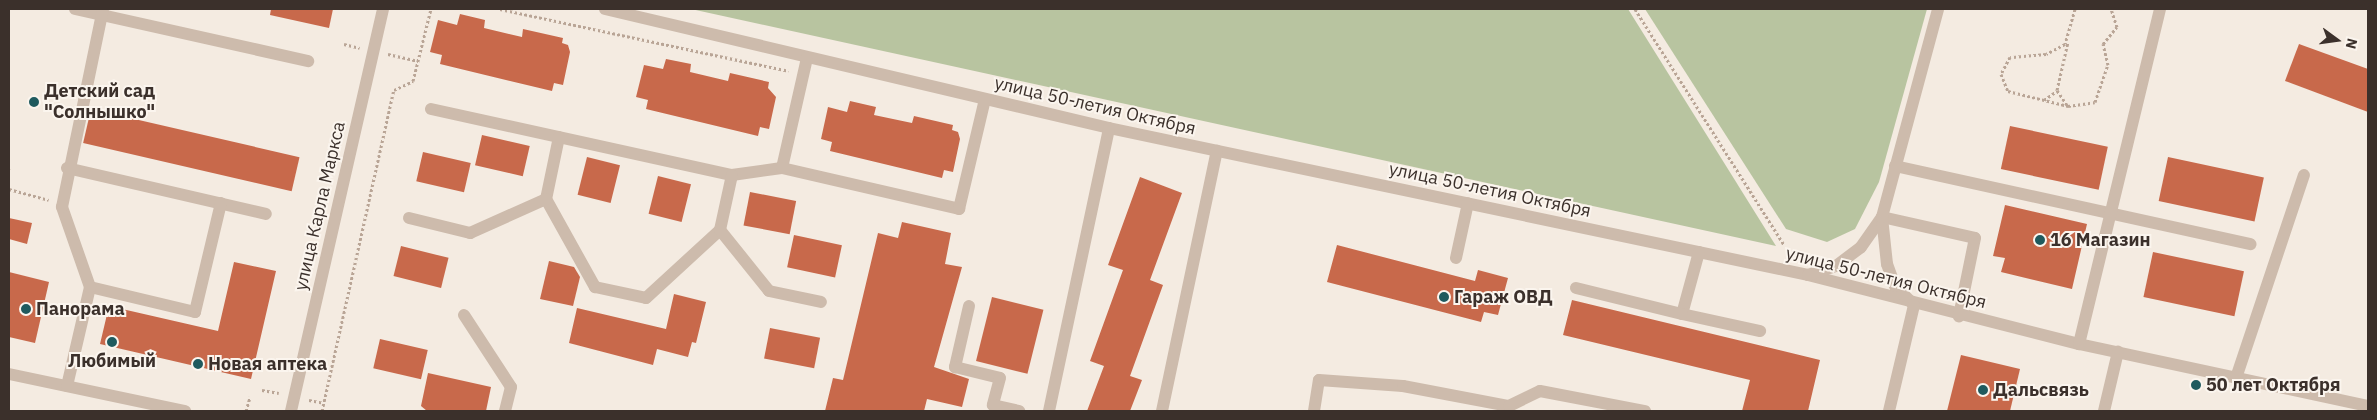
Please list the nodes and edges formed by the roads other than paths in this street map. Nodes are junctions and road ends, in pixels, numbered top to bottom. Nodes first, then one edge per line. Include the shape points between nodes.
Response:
1 (75, 9) edge
2 (383, 9) edge
3 (605, 9) edge
4 (1938, 9) edge
5 (2160, 9) edge
6 (103, 12) edge
7 (807, 58) junction
8 (308, 60) dead end
9 (985, 99) junction
10 (431, 109) dead end
11 (1109, 128) junction
12 (559, 137) junction
13 (1216, 151) junction
14 (1895, 166) junction
15 (67, 168) junction
16 (782, 168) junction
17 (732, 175) junction
18 (2304, 175) dead end
19 (546, 199) junction
20 (221, 203) junction
21 (1468, 203) junction
22 (266, 214) dead end
23 (2110, 214) junction
24 (1882, 217) junction
25 (409, 218) dead end
26 (720, 230) junction
27 (2250, 244) dead end
28 (1699, 252) junction
29 (1456, 258) dead end
30 (1808, 275) junction
31 (90, 287) junction
32 (1576, 288) dead end
33 (821, 302) dead end
34 (1914, 305) junction
35 (969, 306) dead end
36 (1682, 314) junction
37 (464, 315) dead end
38 (1959, 316) junction
39 (1760, 331) dead end
40 (2079, 344) junction
41 (2118, 352) junction
42 (9, 374) edge
43 (2236, 378) junction
44 (67, 386) junction
45 (2368, 406) edge
46 (185, 411) edge
47 (291, 411) edge
48 (506, 411) edge
49 (1019, 411) edge
50 (1050, 411) edge
51 (1162, 411) edge
52 (1314, 411) edge
53 (1646, 411) edge
54 (1889, 411) edge
55 (2104, 411) edge

1 - 6 street
2 - 47 street, улица Карла Маркса
3 - 7 street, улица 50-летия Октября
4 - 14 street
5 - 23 street
6 - 8 street
6 - 15 street
7 - 9 street, улица 50-летия Октября
7 - 16 street
9 - 11 street, улица 50-летия Октября
9 - 16 street via 959,209
10 - 12 street
11 - 13 street, улица 50-летия Октября
11 - 50 street
12 - 17 street
12 - 19 street
13 - 21 street, улица 50-летия Октября
13 - 51 street
14 - 23 street
14 - 24 street
15 - 20 street
15 - 31 street via 62,207
16 - 17 street
17 - 26 street
18 - 43 street
19 - 25 street via 470,233
19 - 26 street via 596,288 646,298
20 - 22 street
20 - 31 street via 195,312
21 - 28 street, улица 50-летия Октября
21 - 29 street
23 - 27 street
23 - 40 street
24 - 30 street via 1861,247 1836,266
24 - 34 street via 1882,250 1895,286
24 - 38 street via 1975,238
26 - 33 street via 769,291
28 - 30 street, улица 50-летия Октября
28 - 36 street
30 - 34 street, улица 50-летия Октября
31 - 44 street
32 - 36 street
34 - 38 street, улица 50-летия Октября
34 - 54 street
35 - 49 street via 955,367 1000,378 993,405
36 - 39 street
37 - 48 street via 512,387
38 - 40 street, улица 50-летия Октября
40 - 41 street, улица 50-летия Октября
41 - 43 street, улица 50-летия Октября
41 - 55 street
42 - 44 street
43 - 45 street, улица 50-летия Октября
44 - 46 street
52 - 53 street via 1319,380 1403,386 1509,406 1540,391

